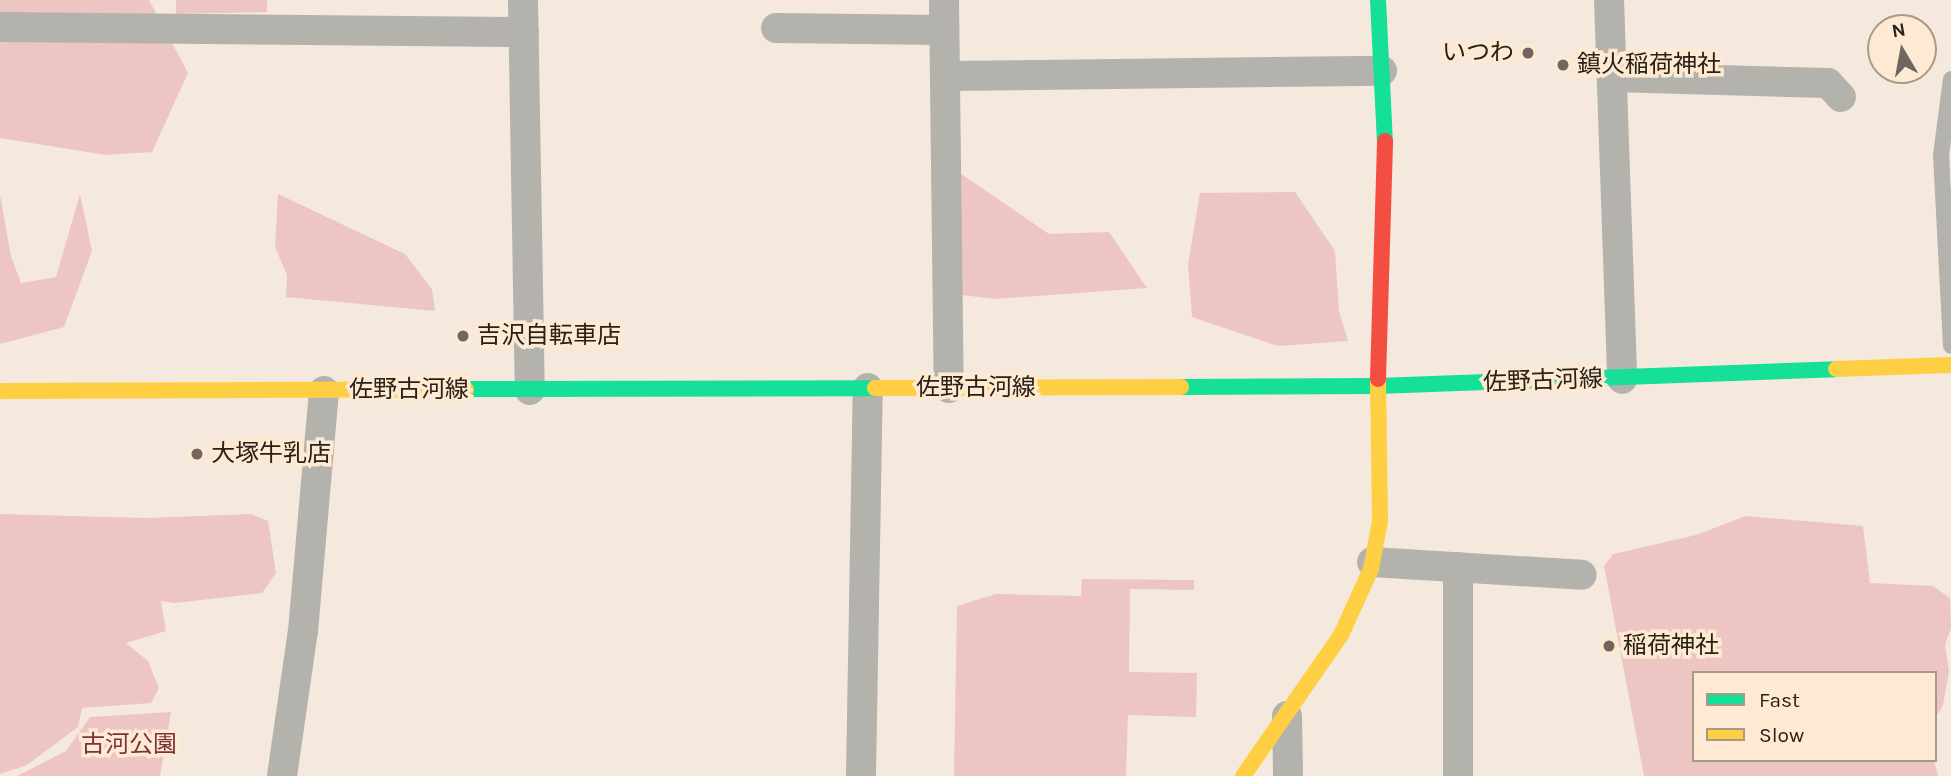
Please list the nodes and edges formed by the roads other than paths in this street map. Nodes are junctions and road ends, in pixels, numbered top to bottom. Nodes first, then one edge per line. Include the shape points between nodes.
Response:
1 (523, 0) edge
2 (944, 0) edge
3 (1378, 0) edge
4 (1609, 0) edge
5 (279, 14) edge
6 (0, 27) edge
7 (776, 28) dead end
8 (944, 30) junction
9 (524, 32) junction
10 (1382, 71) junction
11 (947, 76) junction
12 (1612, 77) junction
13 (1951, 79) edge
14 (1841, 97) dead end
15 (1951, 346) edge
16 (1951, 365) edge
17 (1622, 379) junction
18 (1378, 386) junction
19 (867, 388) junction
20 (949, 388) junction
21 (530, 390) junction
22 (0, 391) edge
23 (324, 391) junction
24 (1372, 562) junction
25 (1458, 567) junction
26 (1582, 575) dead end
27 (1287, 716) junction
28 (282, 776) edge
29 (861, 776) edge
30 (1243, 776) edge
31 (1288, 776) edge
32 (1458, 776) edge

1 - 9 street
2 - 8 street
3 - 10 main road
4 - 12 street
5 - 6 street
5 - 9 street
7 - 8 street
8 - 11 street
9 - 21 street
10 - 11 street
10 - 18 main road via 1387,170
11 - 20 street
12 - 14 street via 1828,83
12 - 17 street
13 - 15 lane via 1941,155
16 - 17 main road, 佐野古河線
17 - 18 main road, 佐野古河線
18 - 20 main road, 佐野古河線
18 - 24 main road via 1380,521
19 - 20 main road, 佐野古河線
19 - 21 main road, 佐野古河線
19 - 29 street
21 - 23 main road, 佐野古河線
22 - 23 main road, 佐野古河線
23 - 28 street via 303,631
24 - 25 street
24 - 27 main road via 1341,635
25 - 26 street
25 - 32 street
27 - 30 main road
27 - 31 street

